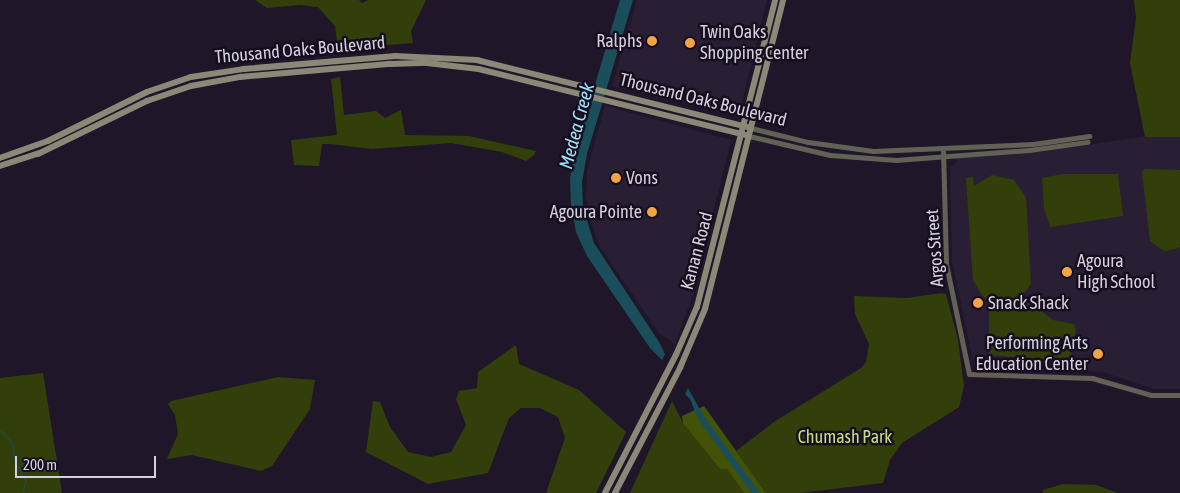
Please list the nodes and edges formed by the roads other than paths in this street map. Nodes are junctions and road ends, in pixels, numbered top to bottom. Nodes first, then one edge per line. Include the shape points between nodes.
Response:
1 (775, 0) edge
2 (783, 0) edge
3 (744, 126) junction
4 (751, 128) junction
5 (742, 134) junction
6 (749, 136) junction
7 (1089, 136) dead end
8 (1087, 142) dead end
9 (943, 149) junction
10 (944, 156) junction
11 (0, 158) edge
12 (0, 166) edge
13 (1180, 395) edge
14 (605, 493) edge
15 (615, 493) edge

1 - 3 main road, Kanan Road
2 - 4 main road, Kanan Road
3 - 4 main road, Thousand Oaks Boulevard
3 - 5 main road, Kanan Road
3 - 11 main road, Thousand Oaks Boulevard via 477,60 427,55 222,71 161,87 48,141
4 - 6 main road, Kanan Road
4 - 9 street, Thousand Oaks Boulevard via 808,142 873,151
5 - 6 main road, Thousand Oaks Boulevard
5 - 12 main road, Thousand Oaks Boulevard via 496,72 427,63 222,79 162,96 45,152
5 - 14 main road, Kanan Road via 697,307
6 - 10 street, Thousand Oaks Boulevard via 809,151 864,159
6 - 15 main road, Kanan Road via 711,287 694,338
7 - 9 street, Thousand Oaks Boulevard via 1034,144
8 - 10 street, Thousand Oaks Boulevard
9 - 10 street, Argos Street
10 - 13 street, Argos Street via 946,264 969,374 1092,378 1151,395

